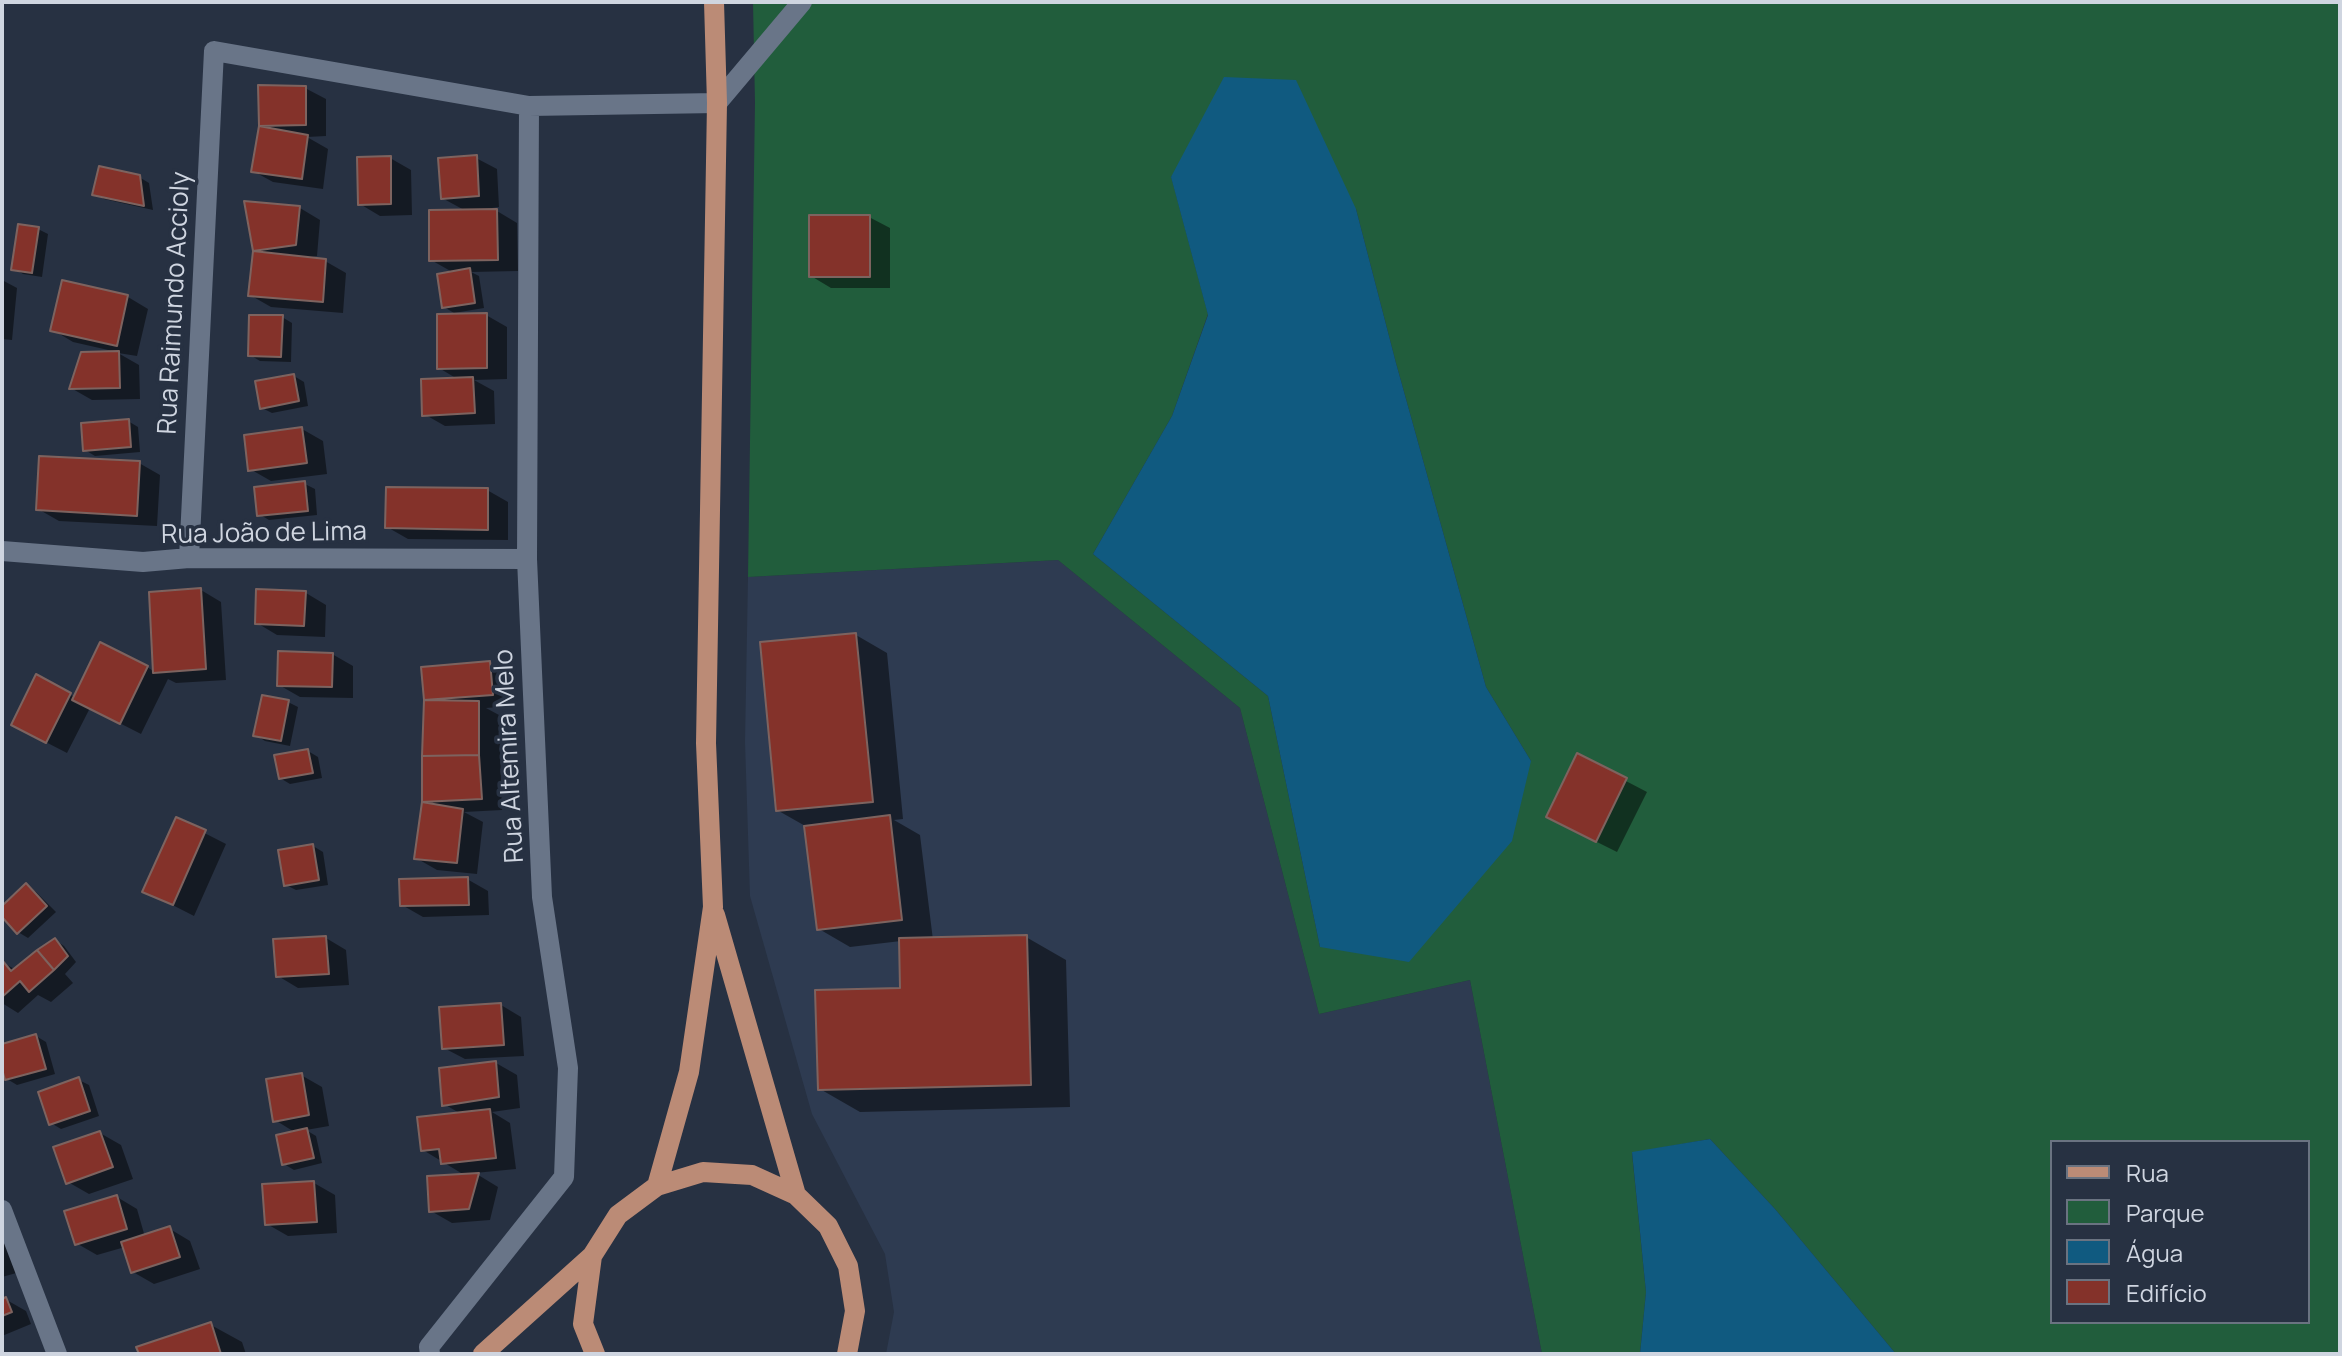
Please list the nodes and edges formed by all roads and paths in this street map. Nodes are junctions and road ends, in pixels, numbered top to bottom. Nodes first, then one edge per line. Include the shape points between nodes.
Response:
1 (714, 2) edge
2 (802, 2) edge
3 (717, 103) junction
4 (529, 106) junction
5 (2, 551) edge
6 (189, 558) junction
7 (527, 559) junction
8 (713, 907) junction
9 (657, 1186) junction
10 (796, 1195) junction
11 (2, 1210) edge
12 (592, 1256) junction
13 (57, 1354) edge
14 (430, 1354) edge
15 (483, 1354) edge
16 (595, 1354) edge
17 (847, 1354) edge

1 - 3 main road
2 - 3 street
3 - 4 street
3 - 8 main road via 706,743
4 - 6 street, Rua Raimundo Accioly via 214,51
4 - 7 street, Rua Altemira Melo
5 - 6 street, Rua João de Lima via 143,562
6 - 7 street, Rua João de Lima
7 - 14 street, Rua Altemira Melo via 542,897 568,1068 564,1177 429,1347
8 - 9 main road via 689,1072
8 - 10 main road
9 - 10 main road via 703,1172 752,1175
9 - 12 main road via 618,1215
10 - 17 main road via 828,1226 848,1266 855,1311
11 - 13 street
12 - 15 main road
12 - 16 main road via 583,1324

